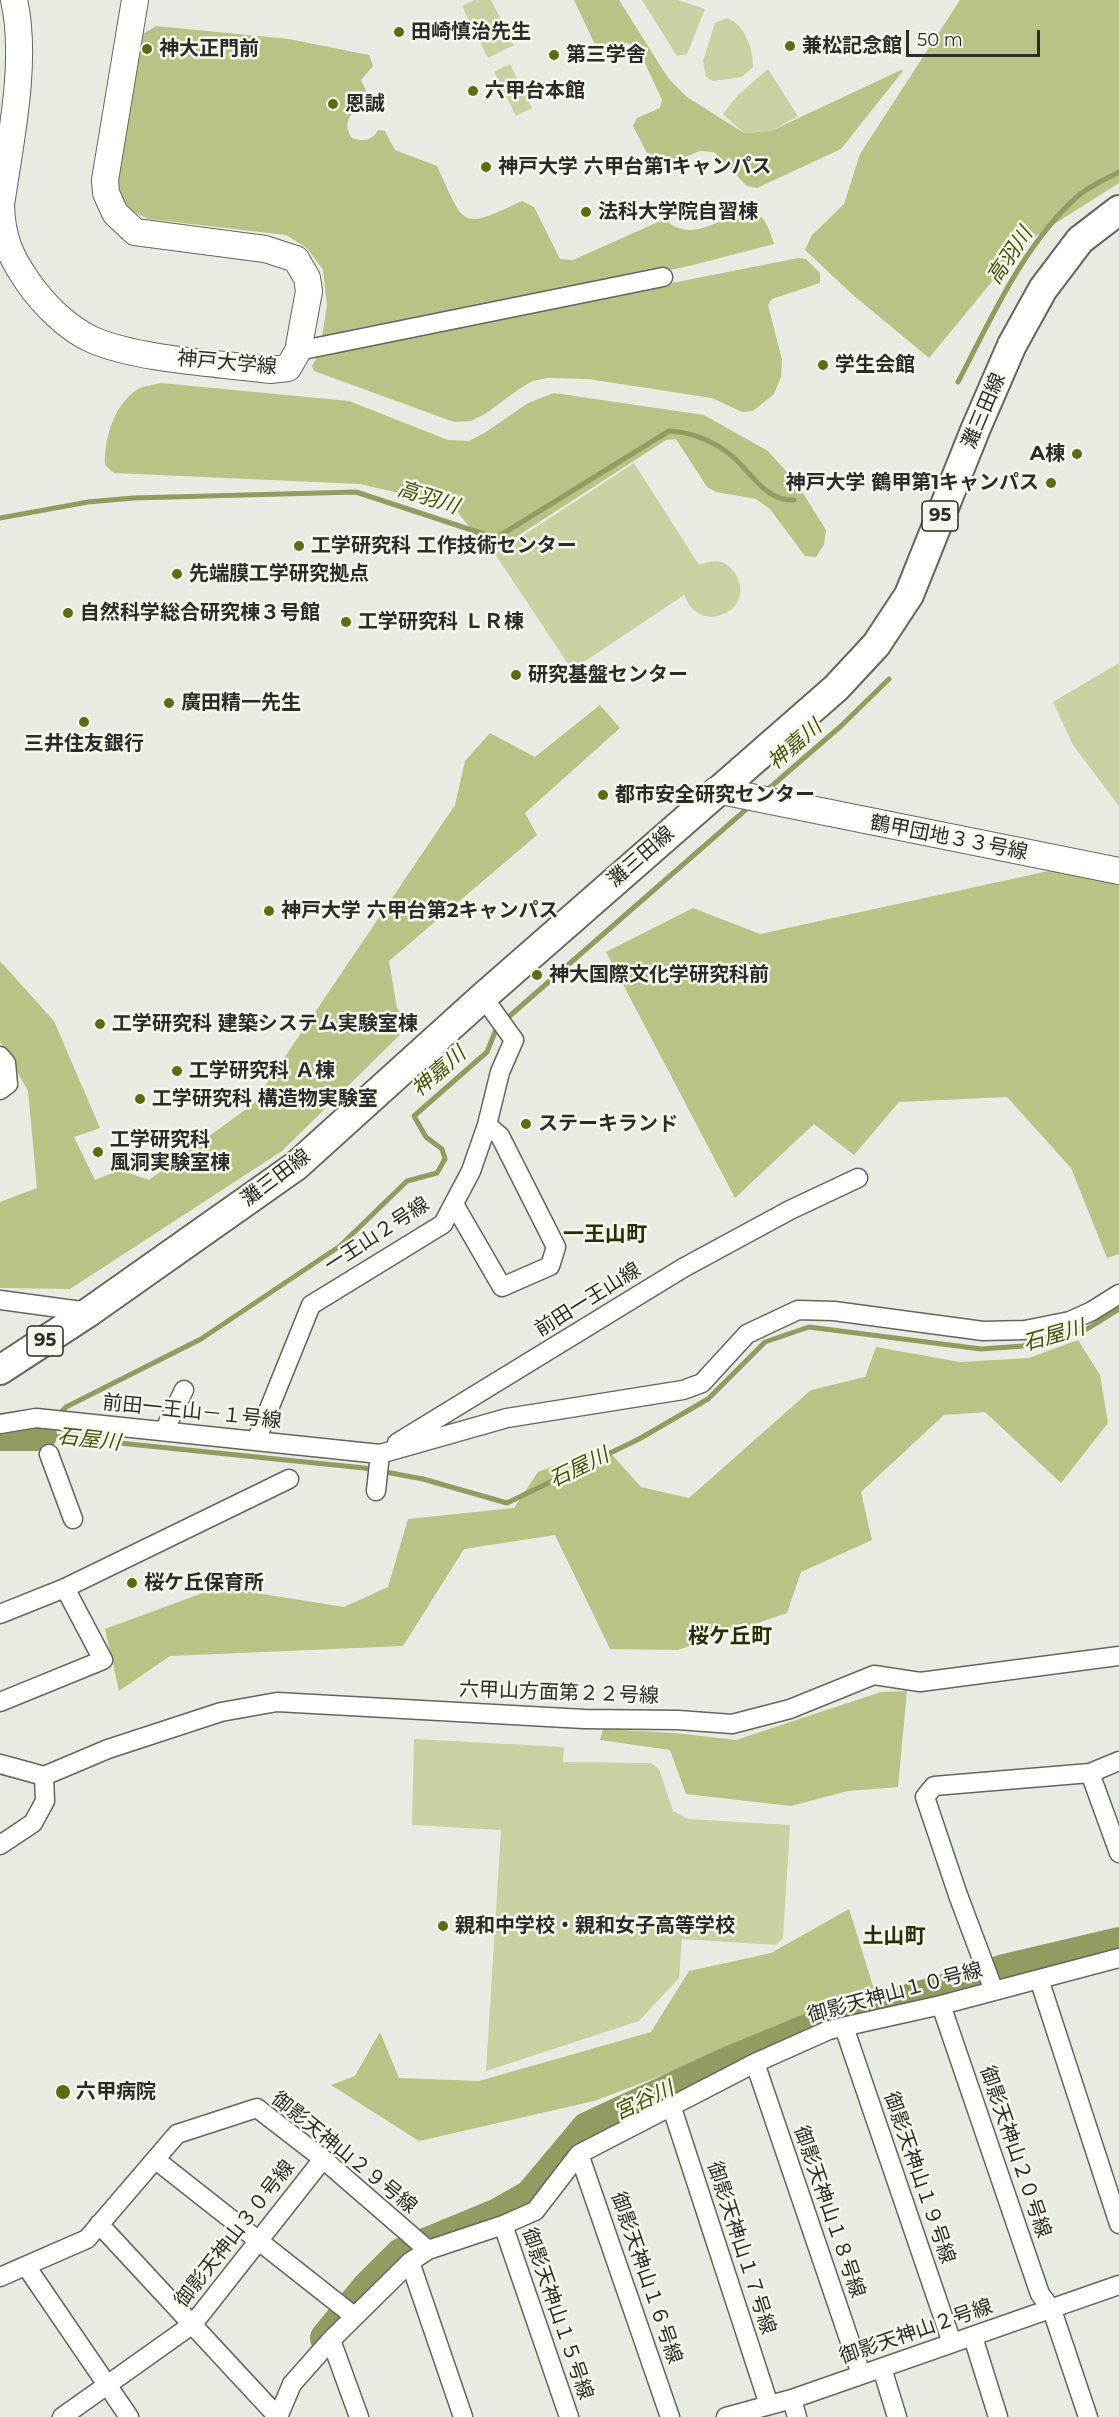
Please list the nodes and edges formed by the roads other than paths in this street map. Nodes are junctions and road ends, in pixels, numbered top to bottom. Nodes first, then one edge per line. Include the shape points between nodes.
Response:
1 (14, 0) edge
2 (135, 0) edge
3 (1119, 210) edge
4 (663, 278) dead end
5 (298, 351) junction
6 (716, 790) junction
7 (1119, 871) edge
8 (490, 1005) junction
9 (0, 1056) edge
10 (0, 1090) edge
11 (487, 1125) junction
12 (858, 1178) dead end
13 (454, 1204) junction
14 (1119, 1294) edge
15 (0, 1300) edge
16 (89, 1312) junction
17 (0, 1370) edge
18 (184, 1389) dead end
19 (0, 1424) edge
20 (164, 1431) junction
21 (256, 1441) junction
22 (380, 1454) junction
23 (49, 1455) dead end
24 (289, 1479) dead end
25 (376, 1491) dead end
26 (73, 1519) dead end
27 (65, 1588) junction
28 (0, 1614) edge
29 (1119, 1656) edge
30 (0, 1702) edge
31 (1119, 1761) edge
32 (0, 1764) edge
33 (1090, 1773) junction
34 (44, 1776) junction
35 (0, 1845) edge
36 (1119, 1853) edge
37 (1119, 1958) edge
38 (1039, 1979) junction
39 (994, 1990) junction
40 (941, 2005) junction
41 (844, 2027) junction
42 (755, 2063) junction
43 (670, 2105) junction
44 (579, 2154) junction
45 (322, 2159) junction
46 (156, 2160) junction
47 (99, 2224) junction
48 (1119, 2224) edge
49 (503, 2225) junction
50 (258, 2241) junction
51 (423, 2246) junction
52 (410, 2262) junction
53 (27, 2266) junction
54 (0, 2277) edge
55 (1119, 2285) edge
56 (1052, 2310) junction
57 (348, 2312) junction
58 (193, 2324) junction
59 (974, 2337) junction
60 (331, 2340) junction
61 (952, 2343) junction
62 (882, 2368) junction
63 (861, 2374) junction
64 (107, 2385) junction
65 (792, 2399) junction
66 (769, 2405) junction
67 (275, 2413) edge
68 (62, 2417) edge
69 (129, 2417) edge
70 (359, 2417) edge
71 (463, 2417) edge
72 (569, 2417) edge
73 (670, 2417) edge
74 (726, 2417) edge
75 (797, 2417) edge
76 (897, 2417) edge
77 (998, 2417) edge
78 (1088, 2417) edge

1 - 5 street, 神戸大学線 via 19,21 19,73 1,205 3,234 12,259 35,292 67,323 92,340 119,348 270,370 288,368
2 - 5 street, 神戸大学線 via 105,180 110,204 135,232 265,249 296,259 307,278 309,291
3 - 6 main road, 灘三田線 / 95 via 1080,240 1043,289 1012,345 909,595 876,645 836,688
4 - 5 street
6 - 7 street, 鶴甲団地３３号線
6 - 8 main road, 灘三田線 / 95
8 - 11 street, 一王山２号線 via 514,1040 500,1072
8 - 16 main road, 灘三田線 / 95 via 296,1166
9 - 10 street via 6,1063 8,1084
11 - 13 street, 一王山２号線 via 471,1172
11 - 13 street via 500,1136 556,1247 550,1266 502,1287
12 - 22 street, 前田一王山線 via 683,1268
13 - 21 street, 一王山２号線 via 443,1224 311,1305
14 - 22 street via 1070,1321 1025,1330 983,1331 834,1311 798,1310 747,1334 702,1383 683,1390 507,1418
15 - 16 street
16 - 17 main road, 灘三田線 / 95
18 - 20 street
19 - 20 street, 前田一王山－１号線 via 36,1418
20 - 21 street, 前田一王山－１号線
21 - 22 street, 前田一王山－１号線
22 - 25 street
23 - 26 street
24 - 27 street
27 - 28 street
27 - 30 street via 103,1660
29 - 34 street, 六甲山方面第２２号線 via 920,1682 874,1675 790,1709 732,1724 277,1702 221,1712 108,1749
31 - 33 street
32 - 34 street
33 - 36 street
33 - 39 street via 934,1786 925,1797
34 - 35 street via 45,1801 33,1823
37 - 38 street, 御影天神山１０号線
38 - 39 street, 御影天神山１０号線
38 - 48 street
39 - 40 street, 御影天神山１０号線
40 - 41 street, 御影天神山１０号線
40 - 56 street, 御影天神山２０号線 via 1040,2294
41 - 42 street, 御影天神山１０号線
41 - 61 street, 御影天神山１９号線
42 - 43 street, 御影天神山１０号線
42 - 63 street, 御影天神山１８号線
43 - 44 street, 御影天神山１０号線
43 - 66 street, 御影天神山１７号線
44 - 49 street, 御影天神山１０号線 via 536,2211
44 - 73 street, 御影天神山１６号線
45 - 46 street, 御影天神山２９号線 via 257,2108 177,2134
45 - 50 street, 御影天神山３０号線
45 - 51 street, 御影天神山２９号線
46 - 47 street, 御影天神山２９号線
46 - 50 street
47 - 53 street, 御影天神山２９号線 via 87,2239
47 - 58 street
49 - 51 street, 御影天神山１０号線
49 - 72 street, 御影天神山１５号線
50 - 57 street
50 - 58 street, 御影天神山３０号線
51 - 52 street, 御影天神山１０号線
52 - 57 street, 御影天神山１０号線
52 - 71 street
53 - 54 street, 御影天神山２９号線
53 - 64 street
55 - 56 street, 御影天神山２号線
56 - 59 street, 御影天神山２号線
56 - 78 street, 御影天神山２０号線
57 - 60 street, 御影天神山１０号線
58 - 64 street, 御影天神山３０号線
58 - 67 street
59 - 61 street, 御影天神山２号線
59 - 77 street
60 - 67 street, 御影天神山１０号線 via 292,2384
60 - 70 street
61 - 62 street, 御影天神山２号線
62 - 63 street, 御影天神山２号線
62 - 76 street
63 - 65 street, 御影天神山２号線
64 - 68 street, 御影天神山３０号線
64 - 69 street
65 - 66 street, 御影天神山２号線
65 - 75 street
66 - 74 street, 御影天神山２号線

